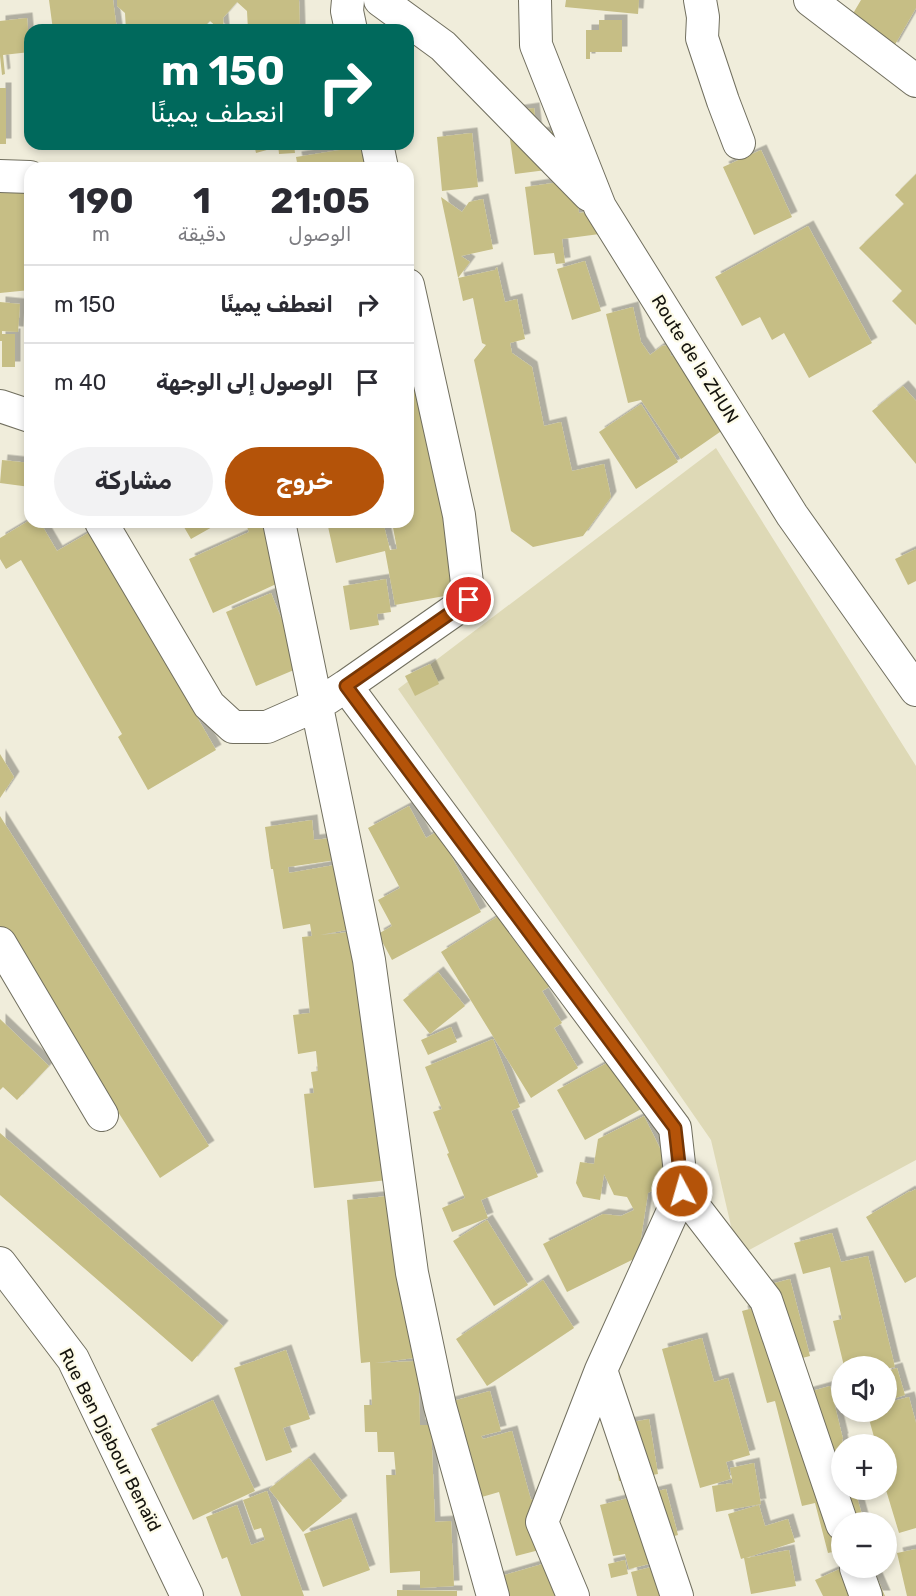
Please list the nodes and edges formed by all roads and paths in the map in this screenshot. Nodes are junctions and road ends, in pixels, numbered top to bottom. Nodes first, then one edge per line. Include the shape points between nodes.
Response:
1 (348, 0) edge
2 (381, 0) edge
3 (535, 0) edge
4 (700, 0) edge
5 (810, 0) edge
6 (350, 24) edge
7 (413, 24) edge
8 (414, 24) edge
9 (916, 81) edge
10 (739, 143) dead end
11 (0, 176) edge
12 (24, 177) edge
13 (600, 207) junction
14 (414, 312) edge
15 (0, 406) edge
16 (24, 414) edge
17 (105, 528) edge
18 (280, 528) edge
19 (346, 686) junction
20 (916, 690) edge
21 (317, 705) junction
22 (0, 943) edge
23 (102, 1115) dead end
24 (682, 1191) junction
25 (0, 1263) edge
26 (601, 1370) junction
27 (838, 1512) edge
28 (860, 1578) edge
29 (187, 1596) edge
30 (493, 1596) edge
31 (573, 1596) edge
32 (677, 1596) edge
33 (866, 1596) edge

1 - 6 street
2 - 7 street
3 - 13 street, Route de la ZHUN via 536,45
4 - 10 street via 702,38
5 - 9 street
8 - 13 street via 443,46
11 - 12 street
13 - 20 street, Route de la ZHUN via 792,515
14 - 19 street via 459,515 469,600
15 - 16 street
17 - 21 street via 209,705 233,727 267,727
18 - 21 street
19 - 21 street
19 - 24 street via 675,1128
21 - 30 street via 369,960 412,1273 440,1406
22 - 23 street
24 - 26 street
24 - 27 street via 766,1300
25 - 29 street, Rue Ben Djebour Benaïd via 73,1359
26 - 31 street via 542,1522
26 - 32 street
28 - 33 street

